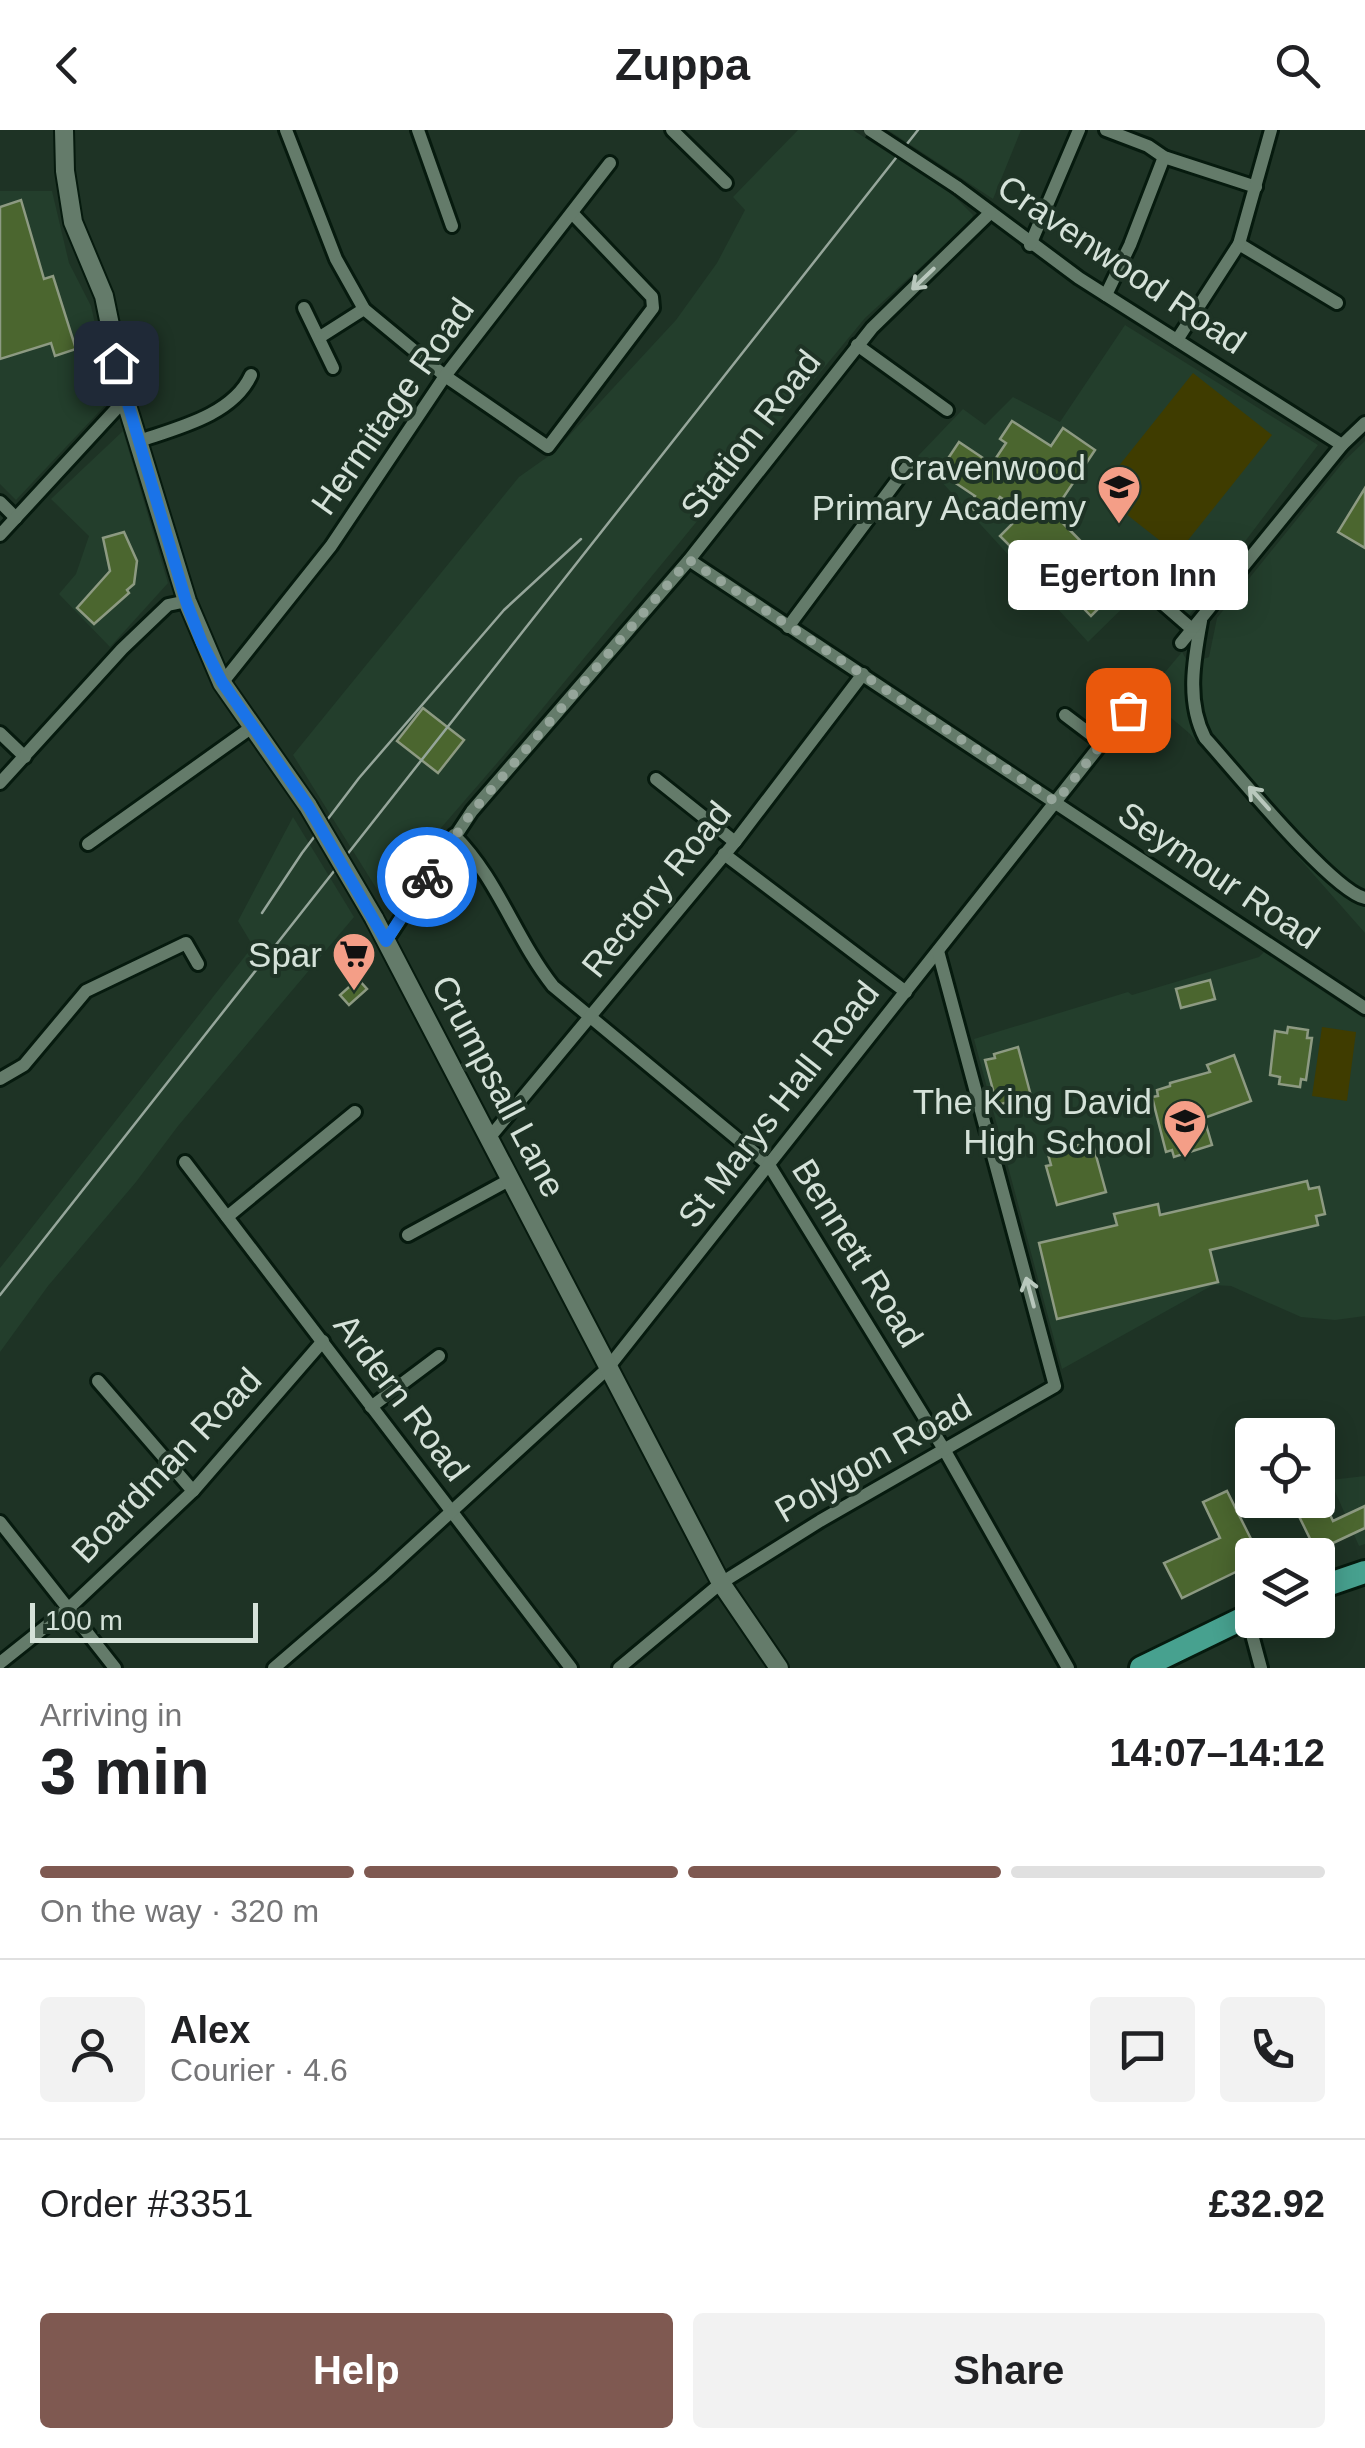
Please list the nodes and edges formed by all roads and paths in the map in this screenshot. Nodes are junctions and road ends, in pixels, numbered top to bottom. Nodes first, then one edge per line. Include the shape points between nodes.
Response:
1 (64, 130) edge
2 (286, 130) edge
3 (418, 130) edge
4 (672, 130) edge
5 (870, 130) edge
6 (1079, 130) edge
7 (1106, 130) edge
8 (1271, 130) edge
9 (1164, 158) junction
10 (610, 163) dead end
11 (726, 183) dead end
12 (1256, 187) junction
13 (990, 212) junction
14 (572, 213) junction
15 (452, 226) dead end
16 (1239, 244) junction
17 (1030, 245) junction
18 (1106, 295) junction
19 (1337, 304) dead end
20 (304, 308) dead end
21 (364, 309) junction
22 (320, 338) junction
23 (1177, 340) junction
24 (858, 346) junction
25 (333, 368) dead end
26 (252, 375) dead end
27 (445, 376) junction
28 (126, 402) junction
29 (947, 410) dead end
30 (1365, 424) edge
31 (139, 441) junction
32 (1342, 445) junction
33 (907, 467) dead end
34 (0, 502) edge
35 (16, 518) junction
36 (0, 535) edge
37 (689, 560) junction
38 (186, 601) junction
39 (1162, 603) dead end
40 (1197, 625) junction
41 (788, 626) junction
42 (1182, 643) dead end
43 (863, 674) junction
44 (222, 682) junction
45 (1128, 710) dead end
46 (1066, 715) dead end
47 (252, 727) junction
48 (0, 733) edge
49 (1102, 743) junction
50 (25, 756) junction
51 (656, 779) dead end
52 (0, 782) edge
53 (1056, 802) junction
54 (454, 835) junction
55 (734, 842) junction
56 (88, 844) dead end
57 (724, 854) junction
58 (1365, 898) edge
59 (386, 941) junction
60 (938, 951) junction
61 (198, 964) dead end
62 (906, 992) junction
63 (1365, 1008) edge
64 (590, 1019) junction
65 (0, 1078) edge
66 (356, 1112) dead end
67 (490, 1137) junction
68 (185, 1162) dead end
69 (768, 1165) junction
70 (511, 1179) junction
71 (227, 1217) junction
72 (408, 1235) dead end
73 (323, 1342) junction
74 (439, 1356) dead end
75 (607, 1368) junction
76 (98, 1380) dead end
77 (371, 1408) junction
78 (945, 1451) junction
79 (192, 1490) junction
80 (450, 1510) junction
81 (0, 1522) edge
82 (1365, 1572) edge
83 (1335, 1582) edge
84 (721, 1583) junction
85 (69, 1608) junction
86 (1235, 1622) edge
87 (1255, 1638) edge
88 (0, 1664) edge
89 (115, 1668) edge
90 (274, 1668) edge
91 (572, 1668) edge
92 (619, 1668) edge
93 (779, 1668) edge
94 (1068, 1668) edge
95 (1141, 1668) edge
96 (1261, 1668) edge

1 - 28 street, Crumpsall Lane via 73,222 104,296
2 - 21 street via 336,259
3 - 15 street
4 - 11 street
5 - 13 street, Cravenwood Road, bridge
6 - 17 street
7 - 9 street
8 - 12 street
9 - 12 street
9 - 18 street
10 - 14 street, Hermitage Road
12 - 16 street
13 - 17 street, Cravenwood Road
13 -> 24 street, Station Road
14 - 27 street, Hermitage Road
14 - 27 street via 652,297 654,308 548,447
16 - 19 street
16 - 23 street
17 - 18 street, Cravenwood Road
18 - 23 street, Cravenwood Road
20 - 22 street
21 - 22 street
21 - 27 street
22 - 25 street
23 - 32 street, Cravenwood Road
24 - 29 street
24 - 37 street, Station Road
26 - 31 street via 208,414
27 - 44 street, Hermitage Road via 331,546
28 - 31 street, Crumpsall Lane
28 - 35 street
30 - 32 street
31 - 38 street, Crumpsall Lane
32 - 40 street
33 - 41 street
34 - 35 street
35 - 36 street
37 - 41 street, Seymour Road
37 - 54 street, Station Road
38 - 44 street, Crumpsall Lane
38 - 50 street via 168,605 122,649
39 - 40 street
40 - 42 street
58 -> 40 street via 1324,870 1205,738 1192,698
41 - 43 street, Seymour Road
43 - 53 street, Seymour Road
43 - 55 street, Rectory Road
44 - 47 street, Crumpsall Lane
45 - 49 street, St Marys Hall Road
46 - 49 street
47 - 56 street
47 - 59 street, Crumpsall Lane, bridge via 308,806
48 - 50 street
49 - 53 street, St Marys Hall Road
50 - 52 street
51 - 55 street
53 - 60 street, St Marys Hall Road
53 - 63 street, Seymour Road
54 - 59 street, Station Road
54 - 64 street, Bennett Road via 505,901 534,961
55 - 57 street, Rectory Road
57 - 62 street
57 - 64 street, Rectory Road
59 - 67 street, Crumpsall Lane
60 - 62 street, St Marys Hall Road
78 -> 60 street, Polygon Road via 1055,1386
61 - 65 street via 186,942 86,991 24,1064
62 - 69 street, St Marys Hall Road
64 - 67 street, Rectory Road
64 - 69 street, Bennett Road
66 - 71 street
67 - 70 street, Crumpsall Lane
68 - 71 street, Ardern Road
69 - 75 street, St Marys Hall Road
69 - 78 street, Bennett Road
70 - 72 street
70 - 75 street, Crumpsall Lane
71 - 73 street, Ardern Road
73 - 77 street, Ardern Road
73 - 79 street, Boardman Road
74 - 77 street
75 - 80 street, St Marys Hall Road
75 - 84 street, Crumpsall Lane
76 - 79 street
77 - 80 street, Ardern Road
78 - 84 street, Polygon Road
78 - 94 street, Bennett Road
79 - 85 street, Boardman Road
80 - 90 street, St Marys Hall Road
80 - 91 street, Ardern Road
81 - 85 street
82 - 83 highway
84 - 92 street, Polygon Road
84 - 93 street, Crumpsall Lane
85 - 88 street, Boardman Road
85 - 89 street
86 - 95 highway
87 - 96 street

